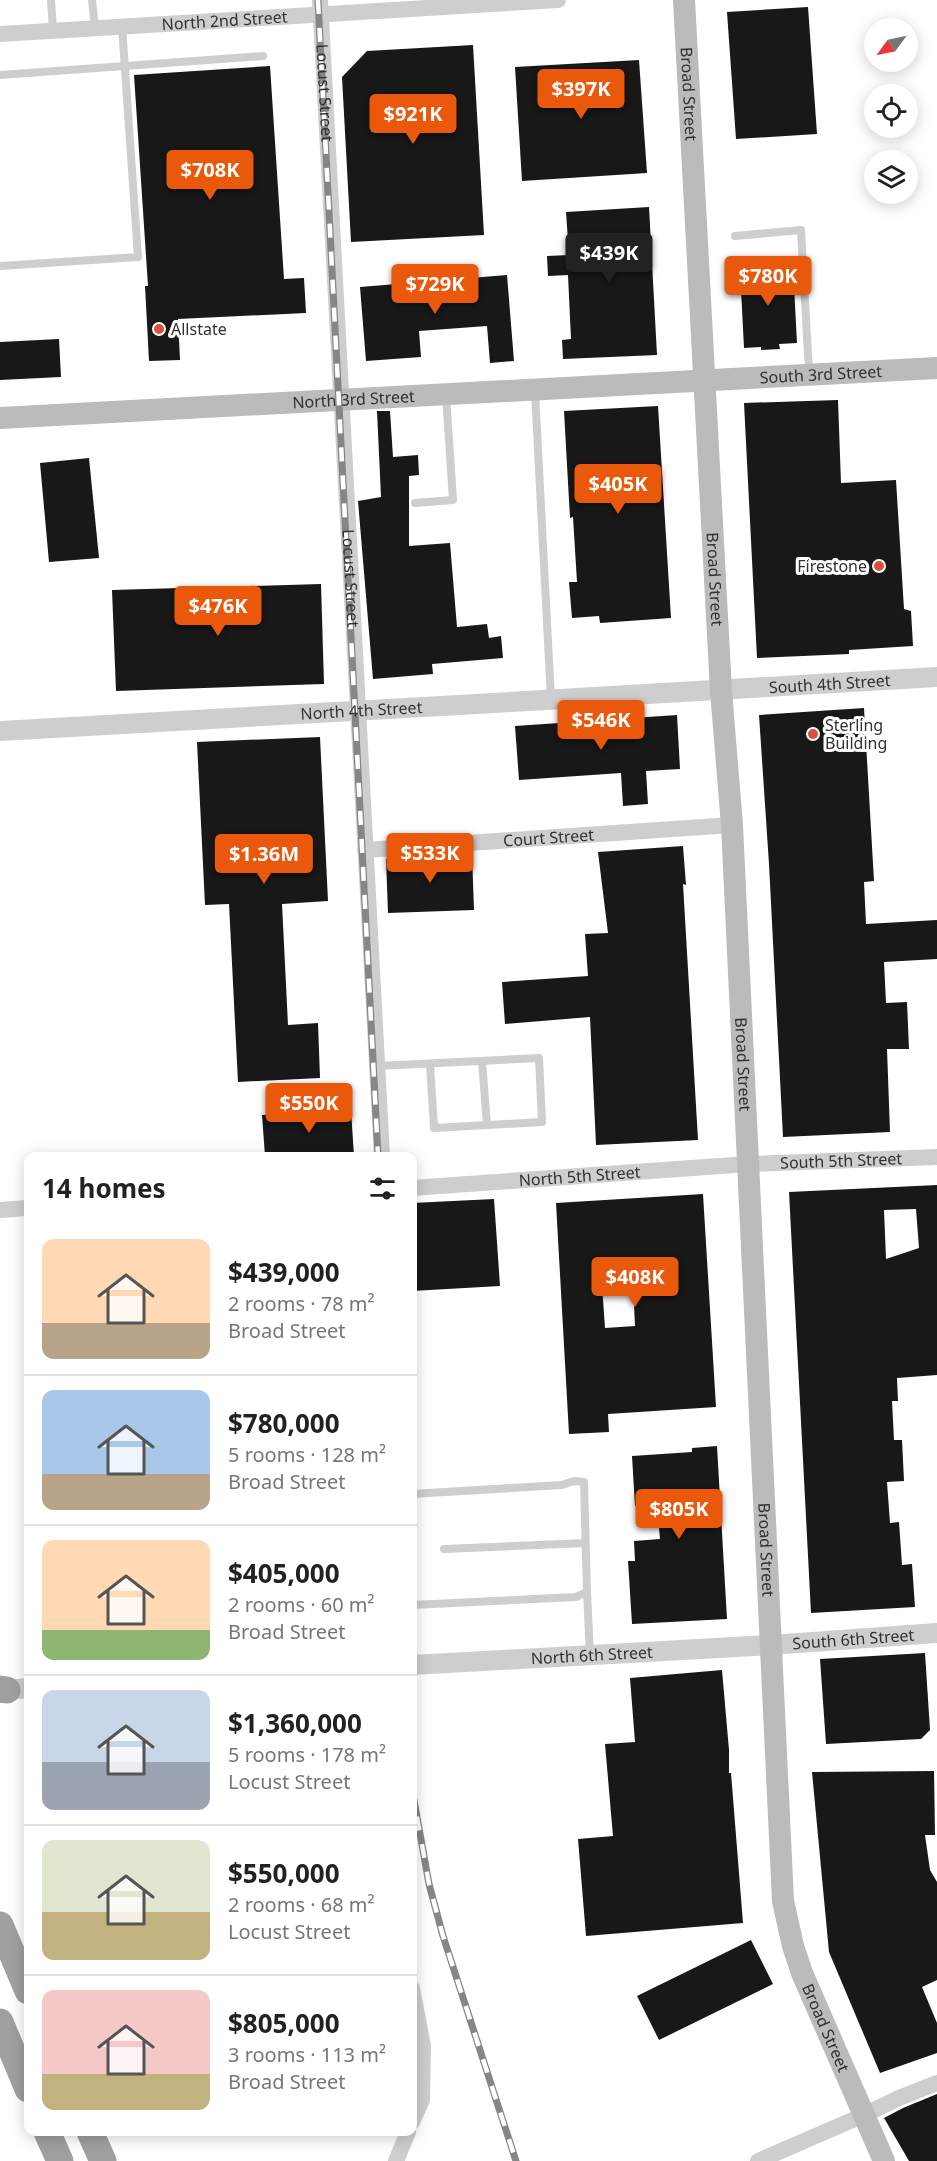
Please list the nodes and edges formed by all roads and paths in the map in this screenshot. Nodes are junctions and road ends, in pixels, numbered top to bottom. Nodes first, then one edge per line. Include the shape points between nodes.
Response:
1 (51, 0) edge
2 (92, 0) edge
3 (558, 0) edge
4 (684, 0) edge
5 (526, 1) edge
6 (470, 2) edge
7 (366, 5) edge
8 (320, 7) edge
9 (122, 26) junction
10 (95, 28) junction
11 (53, 30) junction
12 (0, 34) edge
13 (263, 56) dead end
14 (125, 66) junction
15 (0, 75) edge
16 (735, 236) dead end
17 (0, 266) edge
18 (937, 368) edge
19 (809, 376) junction
20 (706, 382) junction
21 (534, 390) junction
22 (446, 395) junction
23 (341, 401) junction
24 (0, 418) edge
25 (416, 503) dead end
26 (937, 677) edge
27 (721, 691) junction
28 (551, 700) junction
29 (358, 710) junction
30 (0, 731) edge
31 (732, 825) junction
32 (365, 850) junction
33 (482, 1061) junction
34 (430, 1064) junction
35 (377, 1066) junction
36 (487, 1125) junction
37 (382, 1152) edge
38 (937, 1157) edge
39 (748, 1164) junction
40 (417, 1188) edge
41 (24, 1208) edge
42 (0, 1210) edge
43 (417, 1494) edge
44 (585, 1543) junction
45 (444, 1549) dead end
46 (587, 1592) junction
47 (417, 1605) edge
48 (937, 1633) edge
49 (771, 1645) junction
50 (590, 1655) junction
51 (417, 1665) edge
52 (0, 1925) edge
53 (24, 1982) edge
54 (417, 2014) edge
55 (0, 2022) edge
56 (24, 2076) edge
57 (937, 2083) edge
58 (417, 2111) edge
59 (864, 2115) junction
60 (49, 2136) edge
61 (92, 2136) edge
62 (406, 2136) edge
63 (60, 2161) edge
64 (103, 2161) edge
65 (396, 2161) edge
66 (758, 2161) edge
67 (884, 2161) edge

1 - 11 lane
2 - 10 lane
3 - 5 street, North 2nd Street
4 - 20 main road, Broad Street
5 - 6 street, North 2nd Street
6 - 7 street, North 2nd Street
7 - 8 street, North 2nd Street
8 - 9 street, North 2nd Street
8 - 23 street, Locust Street
9 - 10 street, North 2nd Street
9 - 14 lane
10 - 11 street, North 2nd Street
11 - 12 street, North 2nd Street
13 - 14 lane
14 - 15 lane
14 - 17 lane via 138,257
16 - 19 lane via 801,230
18 - 19 main road, South 3rd Street
19 - 20 main road, South 3rd Street
20 - 21 main road, North 3rd Street
20 - 27 main road, Broad Street
21 - 22 main road, North 3rd Street
21 - 28 lane
22 - 23 main road, North 3rd Street
22 - 25 lane via 453,500
23 - 24 main road, North 3rd Street
23 - 29 street, Locust Street
26 - 27 street, South 4th Street
27 - 28 street, North 4th Street
27 - 31 main road, Broad Street
28 - 29 street, North 4th Street
29 - 30 street, North 4th Street
29 - 32 street, Locust Street
31 - 32 street, Court Street
31 - 39 main road, Broad Street
32 - 35 street, Locust Street
33 - 34 lane
33 - 36 lane
33 - 36 lane via 539,1058 542,1122
34 - 35 lane
34 - 36 lane via 434,1128
35 - 37 street, Locust Street
38 - 39 street, South 5th Street
39 - 40 street, North 5th Street
39 - 49 main road, Broad Street
41 - 42 street
43 - 44 lane via 584,1482
44 - 45 lane
44 - 46 lane
46 - 47 lane via 576,1597
46 - 50 lane
48 - 49 street, South 6th Street
49 - 50 street, North 6th Street
49 - 59 main road, Broad Street via 783,1901 802,1973
50 - 51 street, North 6th Street
52 - 53 highway
54 - 58 street via 423,2046 422,2100
55 - 56 highway
57 - 59 street
59 - 66 street
59 - 67 main road, Broad Street
60 - 63 highway
61 - 64 highway
62 - 65 street

